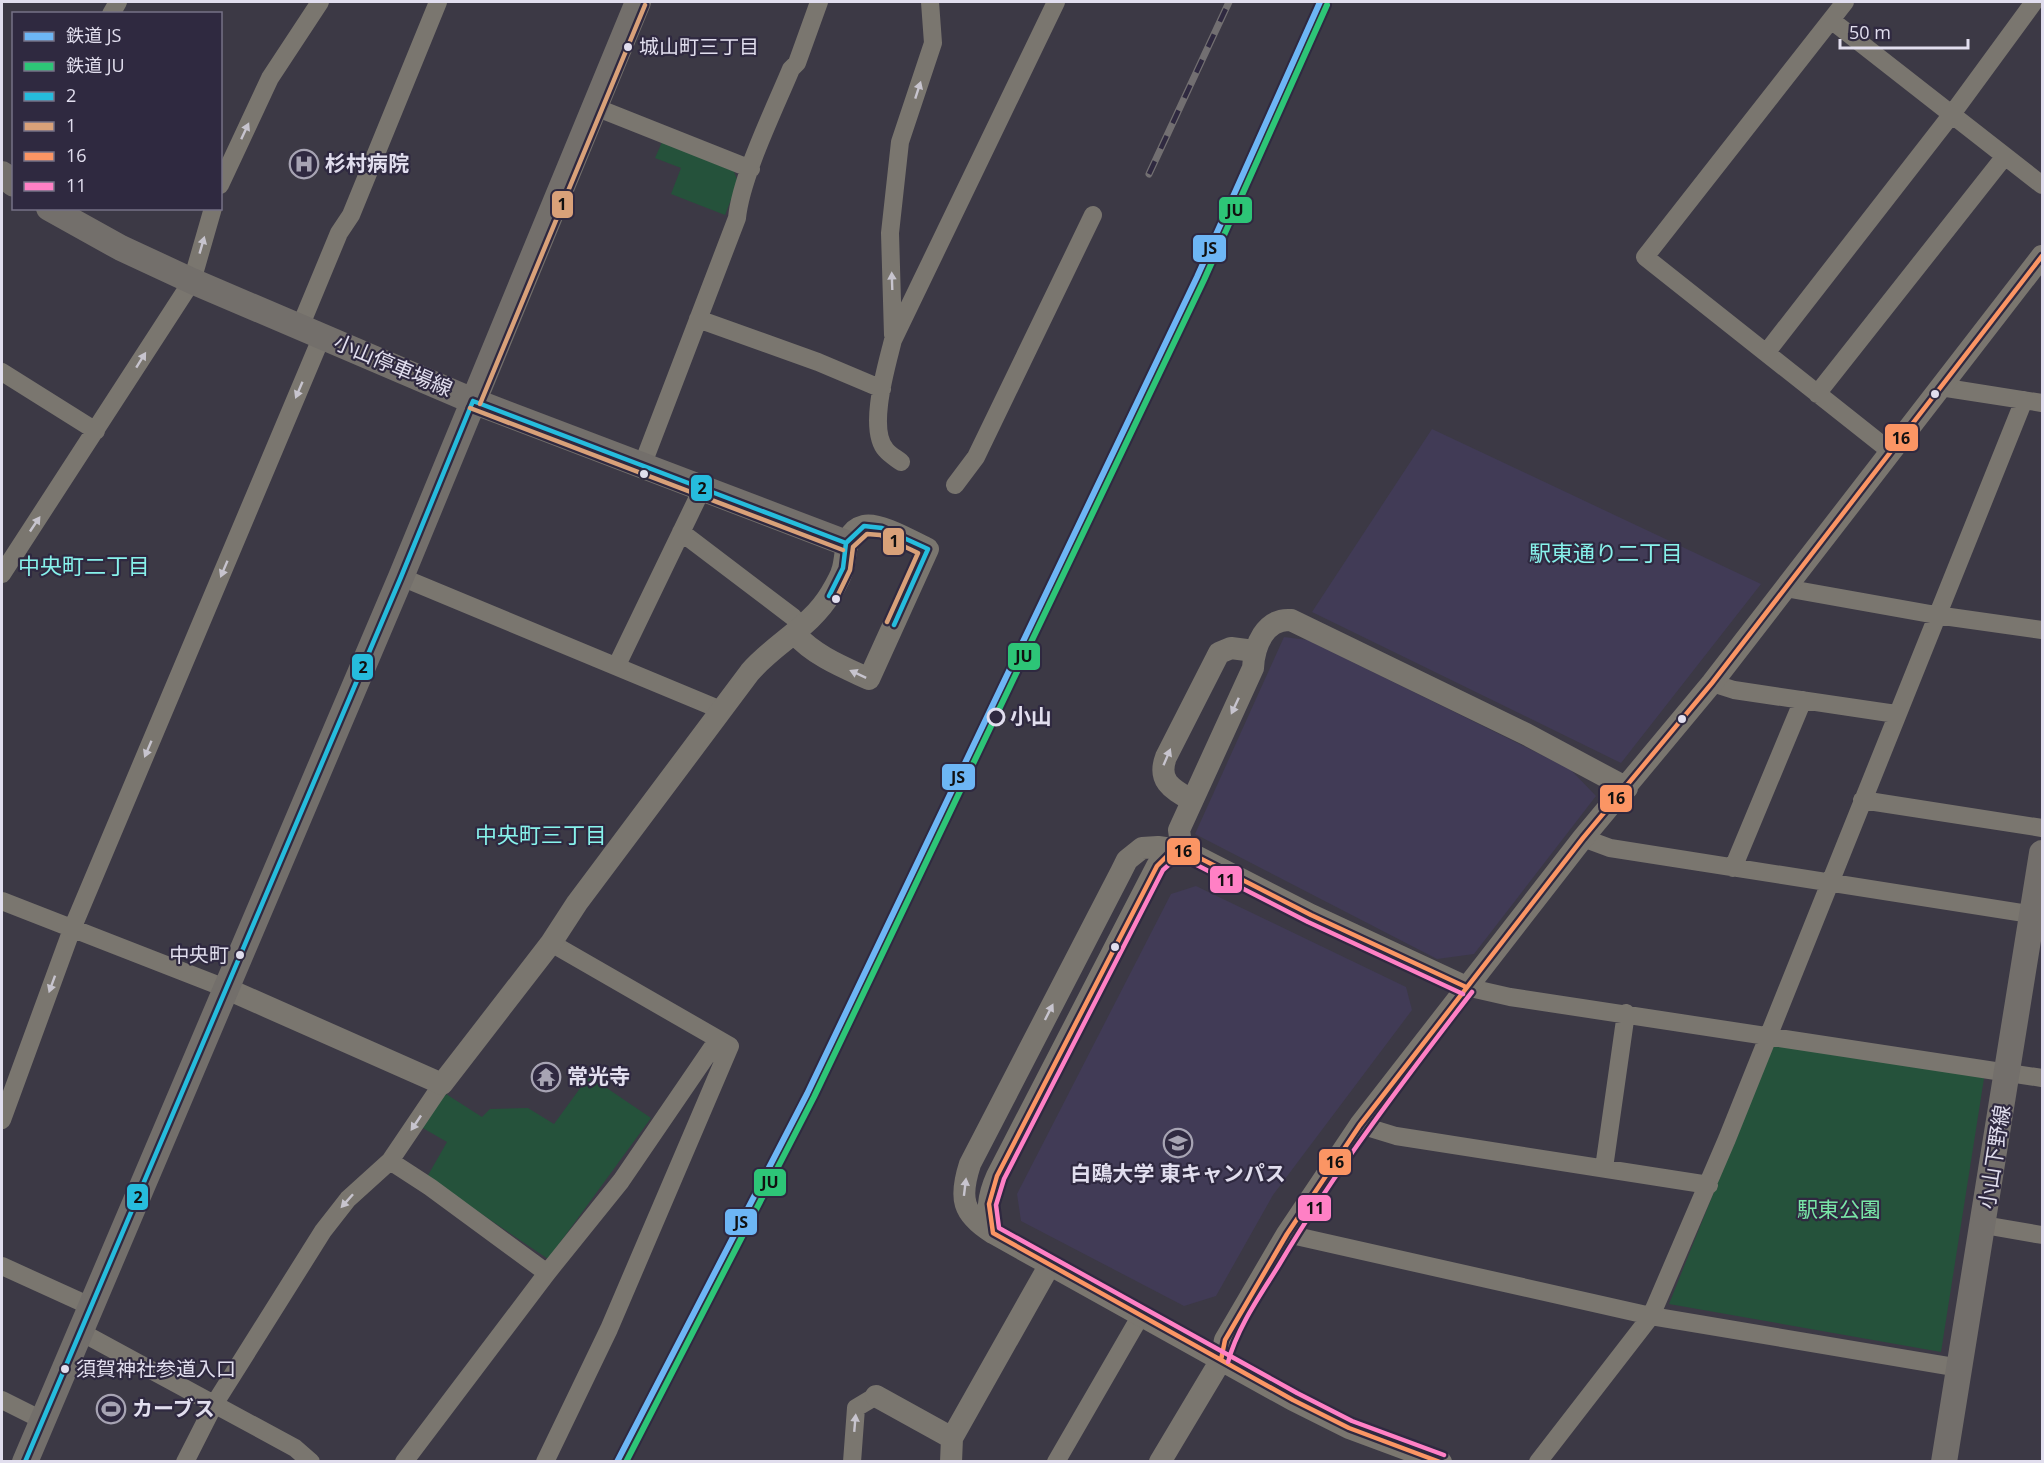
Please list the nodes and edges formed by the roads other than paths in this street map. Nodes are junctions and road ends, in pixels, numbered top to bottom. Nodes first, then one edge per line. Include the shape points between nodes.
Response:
1 (320, 2) edge
2 (438, 2) edge
3 (638, 2) edge
4 (819, 2) edge
5 (930, 2) edge
6 (1056, 2) edge
7 (1845, 2) edge
8 (2034, 2) edge
9 (1831, 20) junction
10 (595, 107) junction
11 (1952, 114) junction
12 (2005, 156) junction
13 (751, 169) junction
14 (222, 180) edge
15 (2043, 185) edge
16 (53, 210) edge
17 (212, 210) edge
18 (1094, 214) dead end
19 (2043, 256) edge
20 (192, 281) junction
21 (698, 319) junction
22 (311, 331) junction
23 (893, 340) junction
24 (1766, 353) junction
25 (2, 372) edge
26 (1940, 387) junction
27 (882, 389) junction
28 (1817, 394) junction
29 (2024, 400) junction
30 (473, 401) junction
31 (2043, 403) edge
32 (96, 431) junction
33 (1890, 451) junction
34 (901, 462) dead end
35 (642, 466) junction
36 (955, 485) dead end
37 (702, 489) junction
38 (681, 532) junction
39 (846, 543) junction
40 (2, 573) edge
41 (401, 577) junction
42 (1785, 588) junction
43 (1936, 615) junction
44 (2043, 630) edge
45 (799, 631) junction
46 (1254, 651) junction
47 (617, 665) junction
48 (1712, 683) junction
49 (1803, 700) junction
50 (721, 710) junction
51 (1896, 714) junction
52 (1627, 788) junction
53 (1191, 800) junction
54 (1863, 800) junction
55 (2043, 828) edge
56 (1583, 838) junction
57 (1186, 851) junction
58 (2043, 853) edge
59 (1733, 868) junction
60 (1829, 884) junction
61 (2, 901) edge
62 (2038, 915) edge
63 (72, 929) junction
64 (551, 943) junction
65 (1466, 987) junction
66 (225, 988) junction
67 (1626, 1013) junction
68 (1770, 1035) junction
69 (718, 1039) junction
70 (2009, 1073) junction
71 (2043, 1078) edge
72 (442, 1084) junction
73 (2, 1120) edge
74 (1360, 1125) junction
75 (390, 1161) junction
76 (1604, 1168) junction
77 (1709, 1185) junction
78 (1984, 1225) junction
79 (993, 1233) junction
80 (1287, 1234) junction
81 (2043, 1235) edge
82 (2, 1266) edge
83 (1049, 1266) junction
84 (547, 1273) junction
85 (90, 1306) junction
86 (1141, 1315) junction
87 (1651, 1316) junction
88 (79, 1331) junction
89 (1221, 1360) junction
90 (1960, 1368) junction
91 (876, 1396) joint
92 (2, 1400) edge
93 (215, 1403) junction
94 (42, 1420) junction
95 (952, 1438) junction
96 (25, 1461) edge
97 (185, 1461) edge
98 (311, 1461) edge
99 (404, 1461) edge
100 (545, 1461) edge
101 (852, 1461) edge
102 (951, 1461) edge
103 (966, 1461) edge
104 (1056, 1461) edge
105 (1160, 1461) edge
106 (1441, 1461) edge
107 (1538, 1461) edge
108 (1944, 1461) edge

14 -> 1 street via 270,78
2 - 22 street via 351,215 339,233
3 - 10 main road
4 - 13 street
23 -> 5 street via 890,233 900,142 933,43
6 - 23 street
7 - 9 street
8 - 11 street
9 - 11 street
9 - 24 street via 1645,257
10 - 13 street
10 - 30 main road
11 - 12 street
11 - 24 street
12 - 15 street
12 - 28 street
13 - 21 street via 737,218
16 - 20 main road, 小山停車場線
20 -> 17 street
18 - 36 street via 976,457
19 - 26 street
20 - 22 main road, 小山停車場線
32 -> 20 street
21 - 27 street
21 - 35 street
22 - 30 main road, 小山停車場線
22 -> 63 street
23 - 27 street
24 - 28 street
25 - 32 street
26 - 29 street
26 - 33 street
27 - 34 street via 878,428 884,449
28 - 33 street
29 - 31 street
29 - 43 street
30 - 35 main road, 小山停車場線
30 - 41 main road
40 -> 32 street
33 - 42 street
35 - 37 main road, 小山停車場線
37 - 38 street
37 - 39 main road, 小山停車場線
38 - 45 street via 793,617
38 - 47 street
39 - 45 street via 843,568 829,596
39 -> 45 street via 858,529 871,525 928,549 869,679 804,644
41 - 47 street
41 - 66 main road
42 - 43 street
42 - 48 street
43 - 44 street
43 - 51 street
45 - 50 street via 762,659
46 - 52 street via 1269,626 1291,620 1526,734
46 -> 53 street via 1253,668
53 -> 46 street via 1165,781 1162,772 1166,757 1219,653 1231,648
47 - 50 street
48 - 49 street
48 - 52 street
49 - 51 street
49 - 59 street
50 - 64 street
51 - 54 street
52 - 56 street
53 - 57 street via 1179,830
54 - 55 street
54 - 60 street
56 - 59 street via 1610,848
56 - 65 street
57 - 65 street
57 - 79 street via 1169,854 1157,866 997,1176 988,1203
79 -> 57 street via 968,1212 964,1183 970,1164 1127,860 1135,852 1151,847
58 - 62 main road, 小山下野線
59 - 60 street
60 - 62 street
60 - 68 street
61 - 63 street
62 - 70 main road, 小山下野線
63 - 66 street
63 -> 73 street
64 - 69 street
64 - 72 street
65 - 67 street
65 - 74 street
66 - 72 street
66 - 85 main road
67 - 68 street
67 - 76 street
68 - 70 street
68 - 77 street
69 - 84 street via 621,1181
69 - 100 street via 730,1046 609,1329
70 - 71 street
70 - 78 main road, 小山下野線
72 -> 75 street
74 - 76 street via 1396,1136
74 - 80 street
75 - 84 street
75 -> 93 street via 348,1199 322,1231
76 - 77 street
77 - 87 street
78 - 81 street
78 - 90 main road, 小山下野線
79 - 83 street
80 - 87 street
80 - 89 street via 1225,1340
82 - 85 street
83 - 86 street
83 - 95 street
84 - 99 street
85 - 88 main road
86 - 89 street
86 - 104 street
87 - 90 street
87 - 107 street
88 - 93 street
88 - 94 main road
89 - 105 street
89 - 106 street via 1349,1428
90 - 108 main road, 小山下野線
91 - 95 street
101 -> 91 street via 856,1408
92 - 94 street
93 - 97 street
93 - 98 street
94 - 96 main road
95 - 102 street
95 - 103 street

